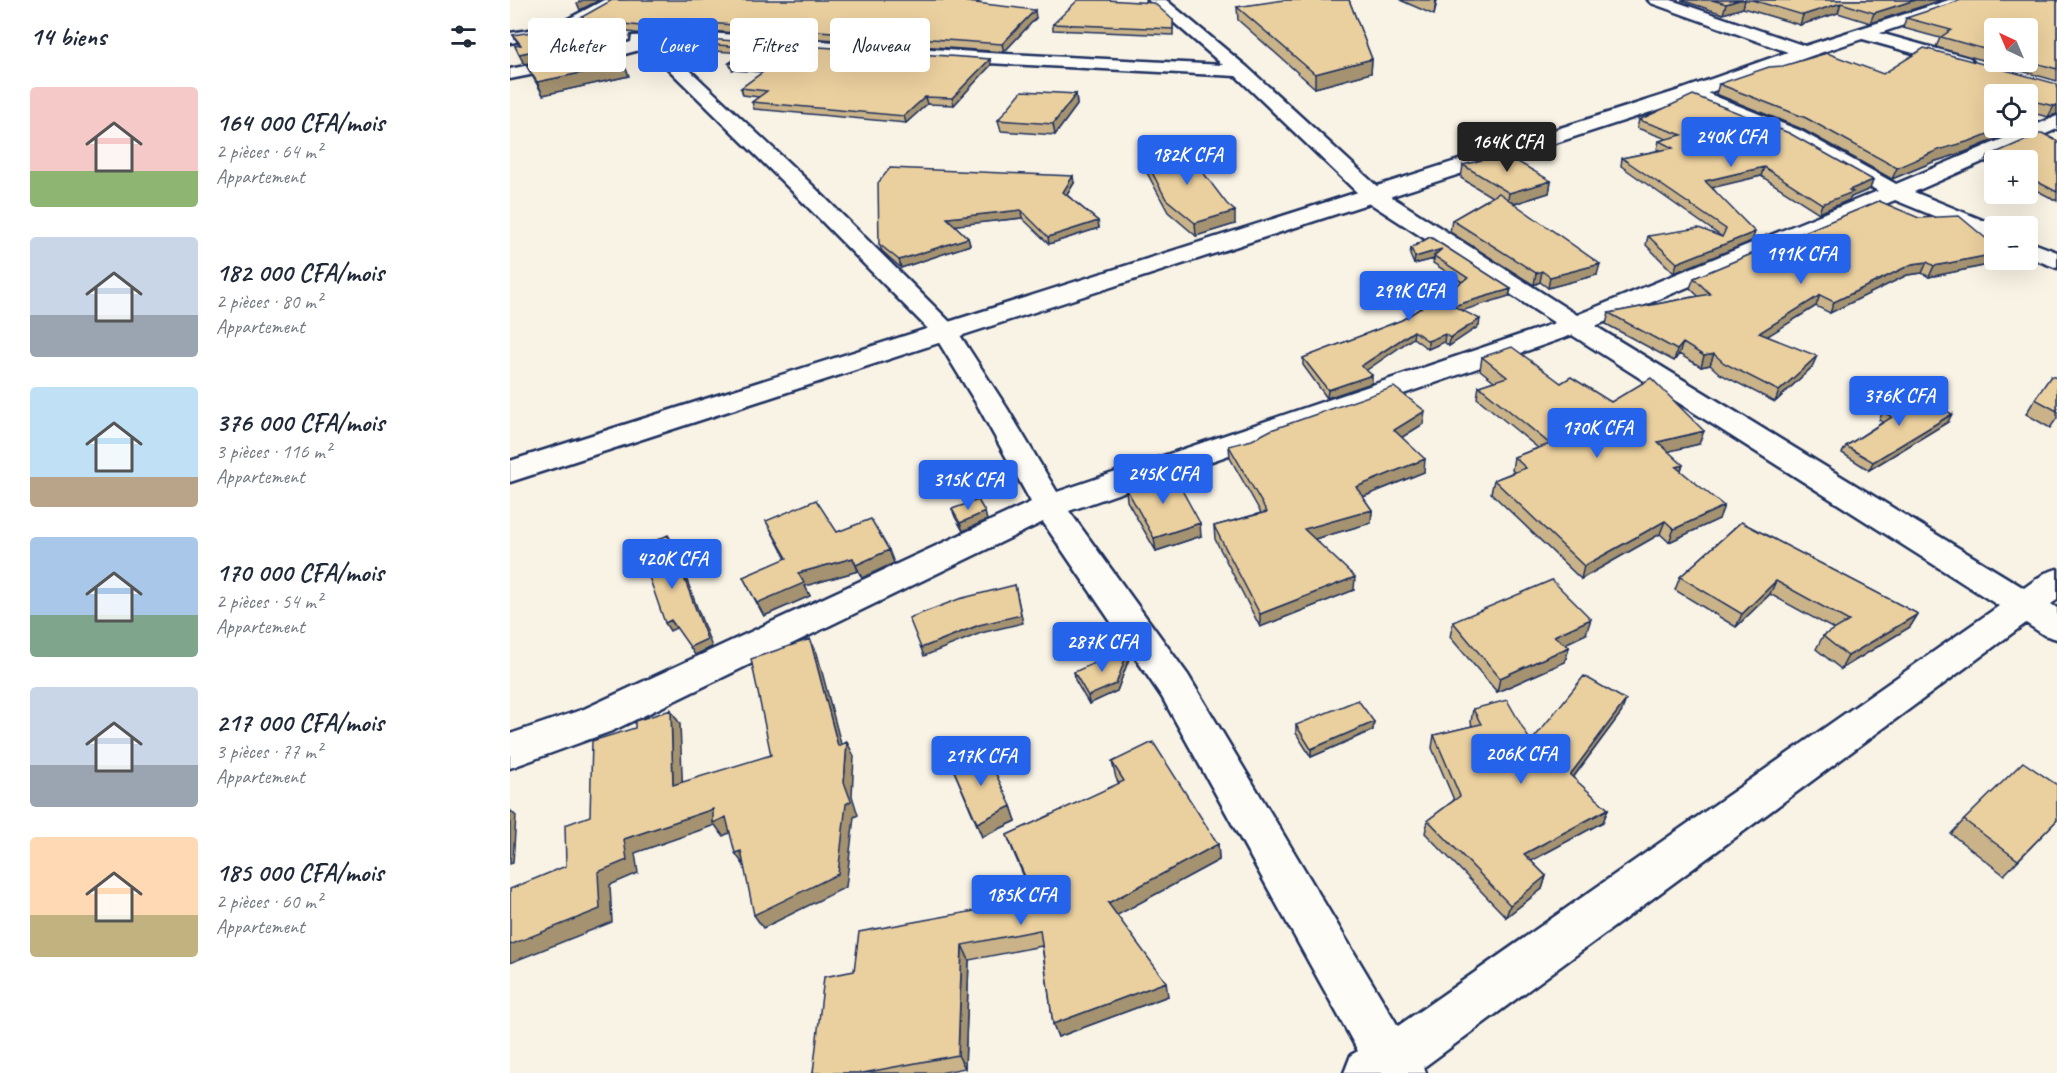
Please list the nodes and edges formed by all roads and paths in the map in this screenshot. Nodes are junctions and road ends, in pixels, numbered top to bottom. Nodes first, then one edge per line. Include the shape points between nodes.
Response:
1 (616, 0) edge
2 (1156, 0) edge
3 (1656, 0) edge
4 (1965, 0) edge
5 (582, 18) edge
6 (1865, 34) junction
7 (528, 35) edge
8 (510, 38) edge
9 (718, 39) edge
10 (638, 45) edge
11 (1804, 52) junction
12 (1978, 66) edge
13 (1240, 71) junction
14 (681, 72) edge
15 (510, 74) edge
16 (1690, 93) junction
17 (2057, 122) edge
18 (1895, 192) junction
19 (1373, 195) junction
20 (1984, 229) edge
21 (2038, 252) edge
22 (2057, 261) edge
23 (1575, 326) junction
24 (945, 332) junction
25 (510, 472) edge
26 (1049, 506) junction
27 (2046, 604) edge
28 (510, 751) edge
29 (1387, 1069) edge

1 - 5 street
2 - 13 street
3 - 11 street
4 - 6 street
6 - 11 street
6 - 12 street
7 - 8 street
9 - 13 street
10 - 15 street
11 - 16 street
13 - 19 street
14 - 24 street
16 - 18 street via 1794,135
16 - 19 street
17 - 18 street
18 - 20 street
18 - 23 street
19 - 23 street
19 - 24 street
21 - 22 street
23 - 26 street
23 - 27 street
24 - 25 street
24 - 26 street
26 - 28 street via 598,720
26 - 29 street via 1175,686
27 - 29 street

